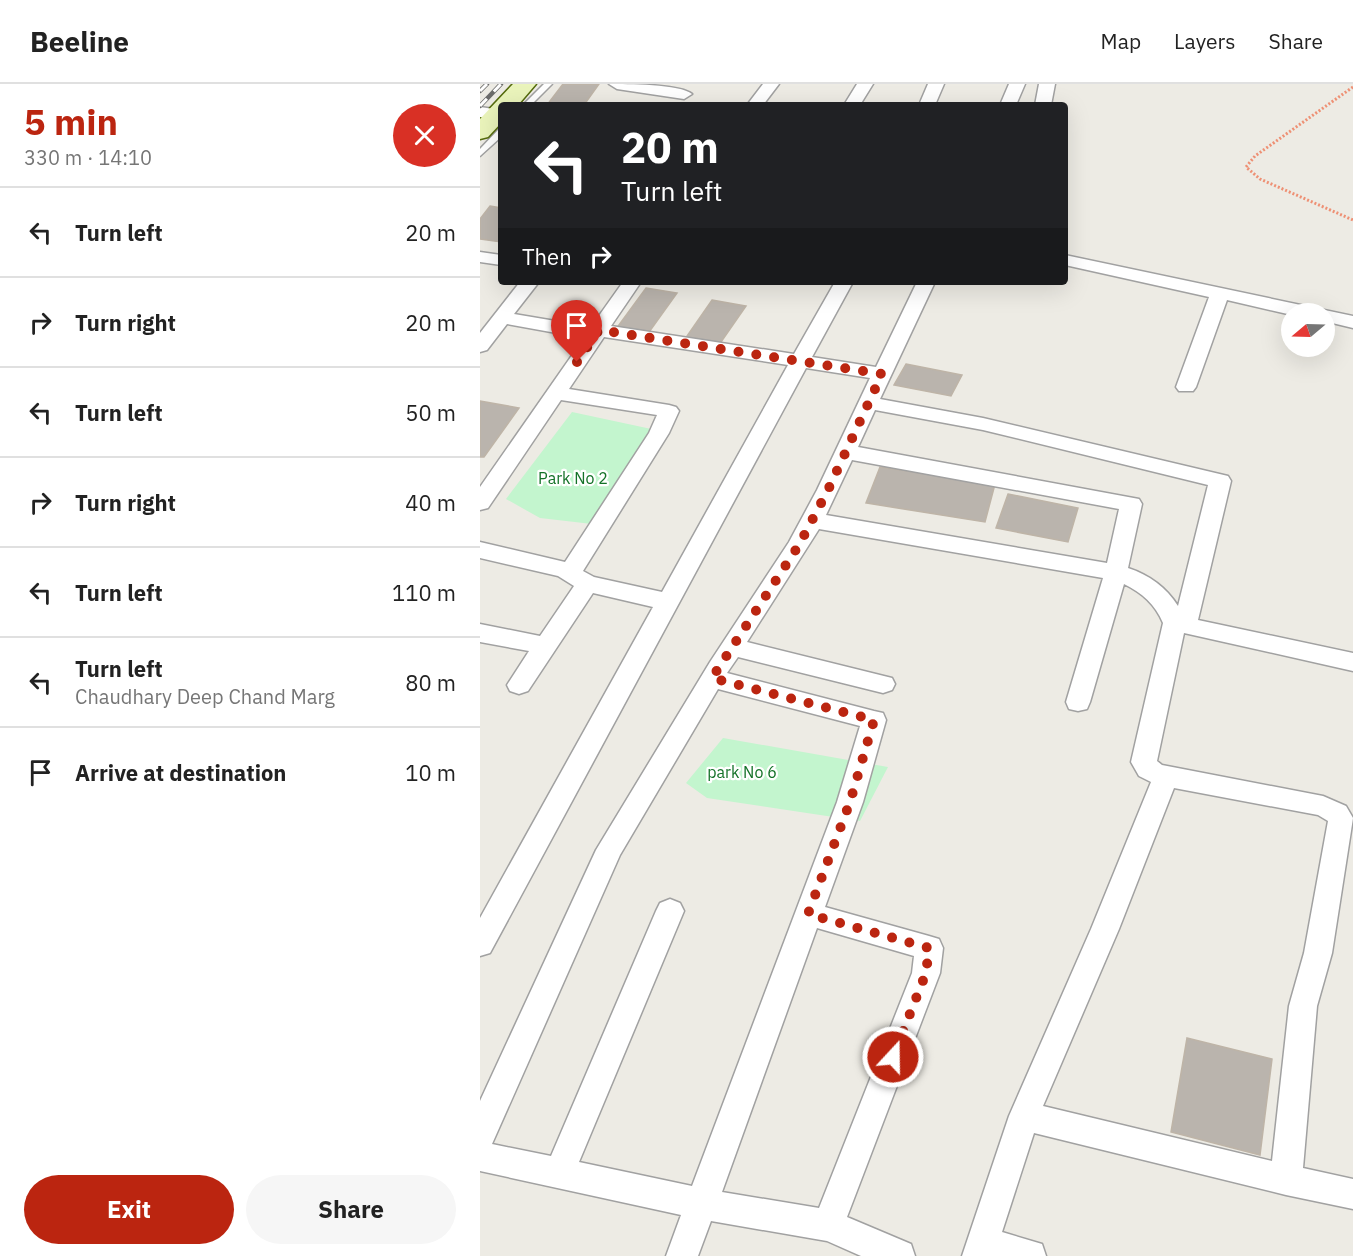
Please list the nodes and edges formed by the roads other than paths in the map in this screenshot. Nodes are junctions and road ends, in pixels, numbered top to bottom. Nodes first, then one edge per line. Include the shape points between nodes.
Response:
1 (525, 84) edge
2 (548, 84) edge
3 (617, 84) edge
4 (771, 84) edge
5 (865, 84) edge
6 (936, 84) edge
7 (1017, 84) edge
8 (1047, 84) edge
9 (684, 94) edge
10 (509, 102) edge
11 (530, 102) edge
12 (757, 102) edge
13 (854, 102) edge
14 (928, 102) edge
15 (1009, 102) edge
16 (1043, 102) edge
17 (498, 115) edge
18 (480, 132) edge
19 (480, 154) edge
20 (480, 257) edge
21 (498, 260) edge
22 (1068, 261) edge
23 (528, 285) edge
24 (630, 285) edge
25 (842, 285) edge
26 (925, 285) edge
27 (1220, 293) junction
28 (1281, 306) edge
29 (502, 318) junction
30 (1335, 318) edge
31 (1353, 322) edge
32 (598, 332) junction
33 (480, 346) edge
34 (802, 360) junction
35 (882, 374) junction
36 (1186, 387) dead end
37 (556, 393) junction
38 (868, 403) junction
39 (846, 452) junction
40 (480, 503) edge
41 (812, 520) junction
42 (480, 550) edge
43 (1116, 572) junction
44 (579, 578) junction
45 (668, 602) junction
46 (1180, 624) junction
47 (480, 633) edge
48 (544, 645) junction
49 (732, 646) junction
50 (1353, 662) edge
51 (712, 678) junction
52 (883, 684) dead end
53 (519, 685) dead end
54 (1078, 702) dead end
55 (1166, 776) junction
56 (670, 911) dead end
57 (808, 914) junction
58 (480, 944) edge
59 (1024, 1116) junction
60 (480, 1135) edge
61 (480, 1156) edge
62 (559, 1173) junction
63 (1286, 1180) junction
64 (1353, 1194) edge
65 (701, 1204) junction
66 (828, 1226) junction
67 (980, 1250) edge
68 (682, 1256) edge
69 (899, 1256) edge
70 (1030, 1256) edge

1 - 10 main road
2 - 11 lane
3 - 9 street
4 - 12 street
5 - 13 street
6 - 14 street
7 - 15 street
8 - 16 street
17 - 18 main road
17 - 19 lane
20 - 21 street
22 - 27 street
23 - 29 street
24 - 32 street
25 - 34 street
26 - 35 street
27 - 28 street
27 - 36 street
29 - 32 street
29 - 33 street
30 - 31 street
32 - 34 street
32 - 37 street
34 - 35 street
34 - 45 street
35 - 38 street
37 - 40 street
37 - 44 street via 669,411
38 - 39 street
38 - 46 street via 983,424 1220,481
39 - 41 street
39 - 43 street via 1131,504
41 - 43 street
41 - 49 street
42 - 44 street
43 - 46 street via 1149,586
43 - 54 street
44 - 45 street
44 - 48 street
45 - 58 street
46 - 50 street
46 - 55 street via 1144,762 1154,774
47 - 48 street
48 - 53 street
49 - 51 street
49 - 52 street
51 - 57 street via 874,720 850,802
51 - 60 street via 609,850
55 - 59 street
55 - 63 street via 1323,806 1337,813 1341,820 1318,952 1303,1006
56 - 62 street
57 - 65 street
57 - 66 street via 929,948 926,973
59 - 63 street
59 - 67 street
61 - 62 street
62 - 65 street
63 - 64 street
65 - 66 street
65 - 68 street
66 - 69 street
67 - 70 street

